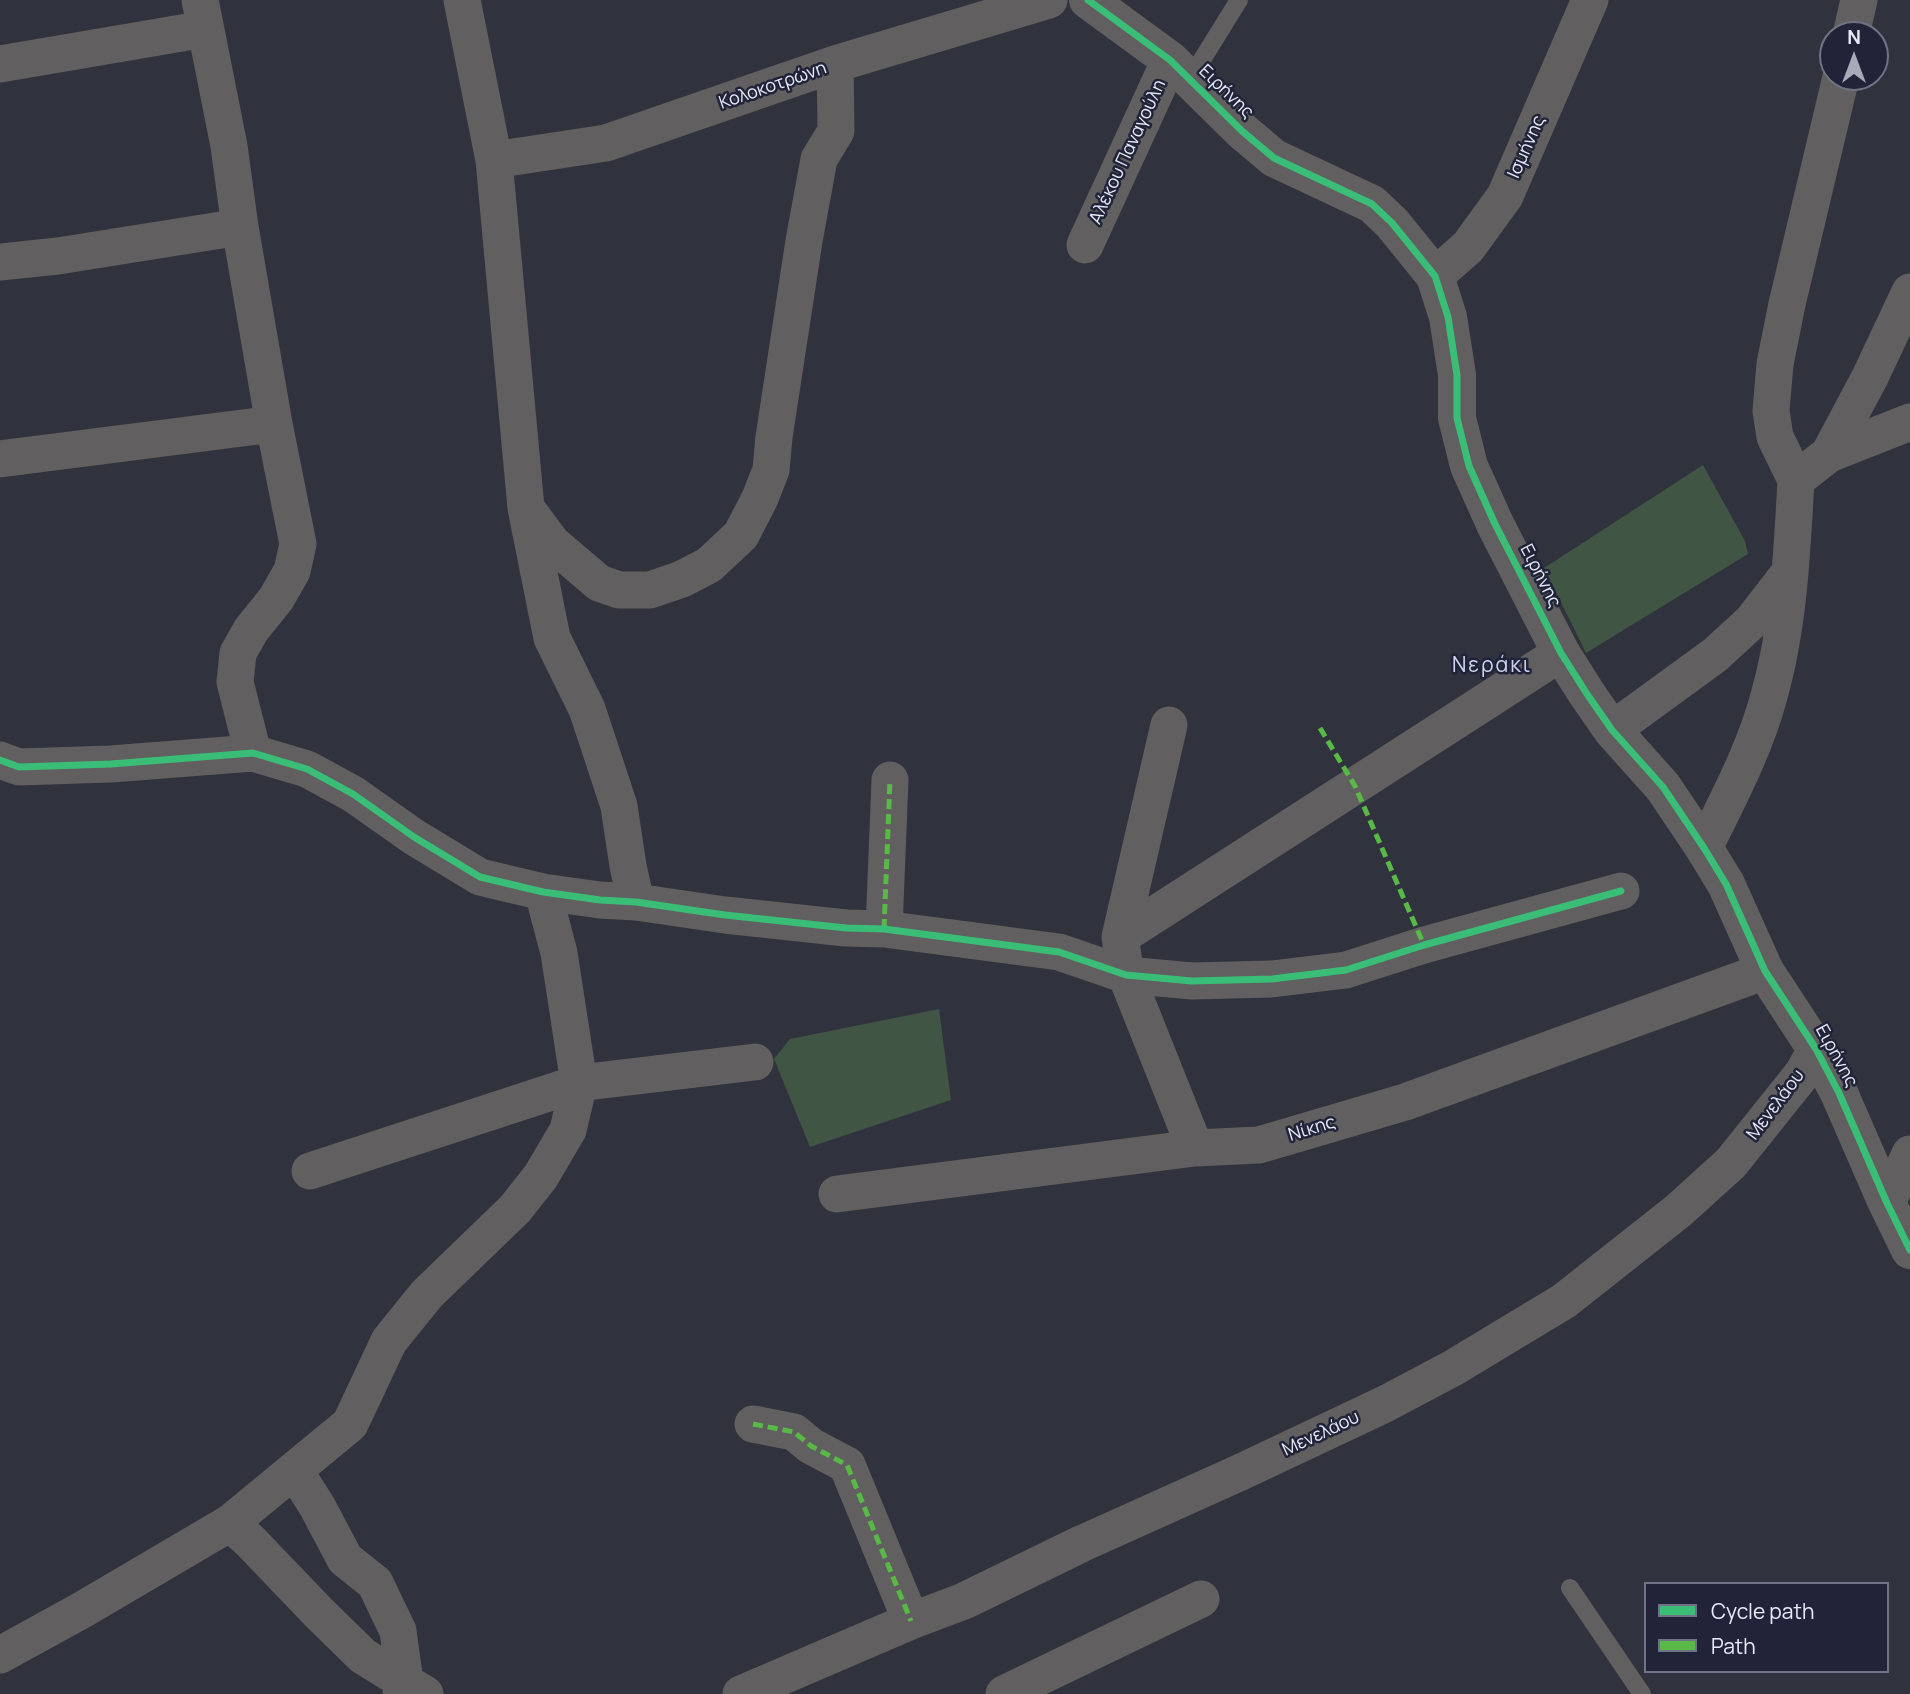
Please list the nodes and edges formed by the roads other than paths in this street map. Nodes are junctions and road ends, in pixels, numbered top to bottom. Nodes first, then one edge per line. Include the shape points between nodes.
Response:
1 (462, 0) edge
2 (1049, 0) edge
3 (1088, 0) edge
4 (1239, 0) edge
5 (1590, 0) edge
6 (1859, 0) edge
7 (202, 15) edge
8 (1854, 21) edge
9 (0, 64) edge
10 (835, 64) junction
11 (1180, 69) junction
12 (1837, 91) edge
13 (494, 160) junction
14 (240, 227) junction
15 (1085, 244) dead end
16 (0, 262) edge
17 (1435, 276) junction
18 (1910, 292) edge
19 (1910, 422) edge
20 (274, 425) junction
21 (1829, 454) junction
22 (0, 460) edge
23 (1796, 480) junction
24 (526, 508) junction
25 (1790, 572) junction
26 (1561, 653) junction
27 (1169, 725) dead end
28 (1612, 730) junction
29 (253, 753) junction
30 (0, 760) edge
31 (890, 780) dead end
32 (1704, 848) junction
33 (1620, 891) dead end
34 (543, 892) junction
35 (636, 902) junction
36 (884, 929) junction
37 (1120, 937) junction
38 (1765, 971) junction
39 (1126, 975) junction
40 (1816, 1049) junction
41 (755, 1062) dead end
42 (579, 1083) junction
43 (1195, 1148) junction
44 (1910, 1154) edge
45 (310, 1171) dead end
46 (837, 1194) dead end
47 (1887, 1203) junction
48 (1910, 1250) edge
49 (753, 1424) dead end
50 (294, 1470) junction
51 (230, 1523) junction
52 (1570, 1588) dead end
53 (1201, 1599) dead end
54 (911, 1621) junction
55 (0, 1655) edge
56 (410, 1690) edge
57 (741, 1694) edge
58 (1004, 1694) edge
59 (1642, 1694) edge

1 - 13 street
2 - 10 street, Κολοκοτρώνη
3 - 11 street, Ειρήνης
4 - 11 lane
5 - 17 street, Ισμήνης via 1505,196 1468,247
6 - 8 street
7 - 9 street
7 - 14 street
10 - 13 street, Κολοκοτρώνη via 606,144
10 - 24 street via 835,131 816,173 771,470 741,535 709,565 682,579 650,590 619,590 599,583 552,543
11 - 15 street, Αλέκου Παναγούλη
11 - 17 street, Ειρήνης via 1274,158 1372,204
12 - 23 street via 1775,365 1771,411 1775,437
13 - 24 street
14 - 16 street
14 - 20 street
17 - 26 street, Ειρήνης via 1448,317 1457,375 1457,418 1469,466
18 - 21 street
19 - 21 street
20 - 22 street
20 - 29 street via 298,544 292,571 238,653 234,682
21 - 23 street
23 - 25 street
24 - 35 street via 552,638 587,709 619,807
25 - 28 street via 1752,621 1716,655
25 - 32 street via 1770,696
26 - 28 street, Ειρήνης
26 - 37 street
27 - 37 street
28 - 32 street, Ειρήνης via 1663,787
29 - 30 street via 19,767
29 - 34 street via 307,769 353,794 480,877
31 - 36 street
32 - 38 street, Ειρήνης via 1726,884
33 - 39 street via 1346,970 1246,980
34 - 35 street
34 - 42 street via 559,953
35 - 36 street
36 - 39 street via 1059,952
37 - 39 street
38 - 40 street, Ειρήνης
38 - 43 street, Νίκης via 1405,1102 1259,1145
39 - 43 street
40 - 47 street, Ειρήνης
40 - 54 street, Μενελάου via 1803,1073 1731,1163 1564,1301 1385,1404 964,1601
41 - 42 street
42 - 45 street
42 - 50 street via 568,1130 541,1176 515,1209 427,1294 390,1341 350,1424
43 - 46 street, Νίκης
44 - 47 street
47 - 48 street, Ειρήνης
49 - 54 street via 794,1432 847,1465
50 - 51 street
50 - 56 street via 345,1559 375,1583 398,1631
51 - 55 street
51 - 56 street via 363,1656
52 - 59 lane
53 - 58 street
54 - 57 street, Μενελάου

